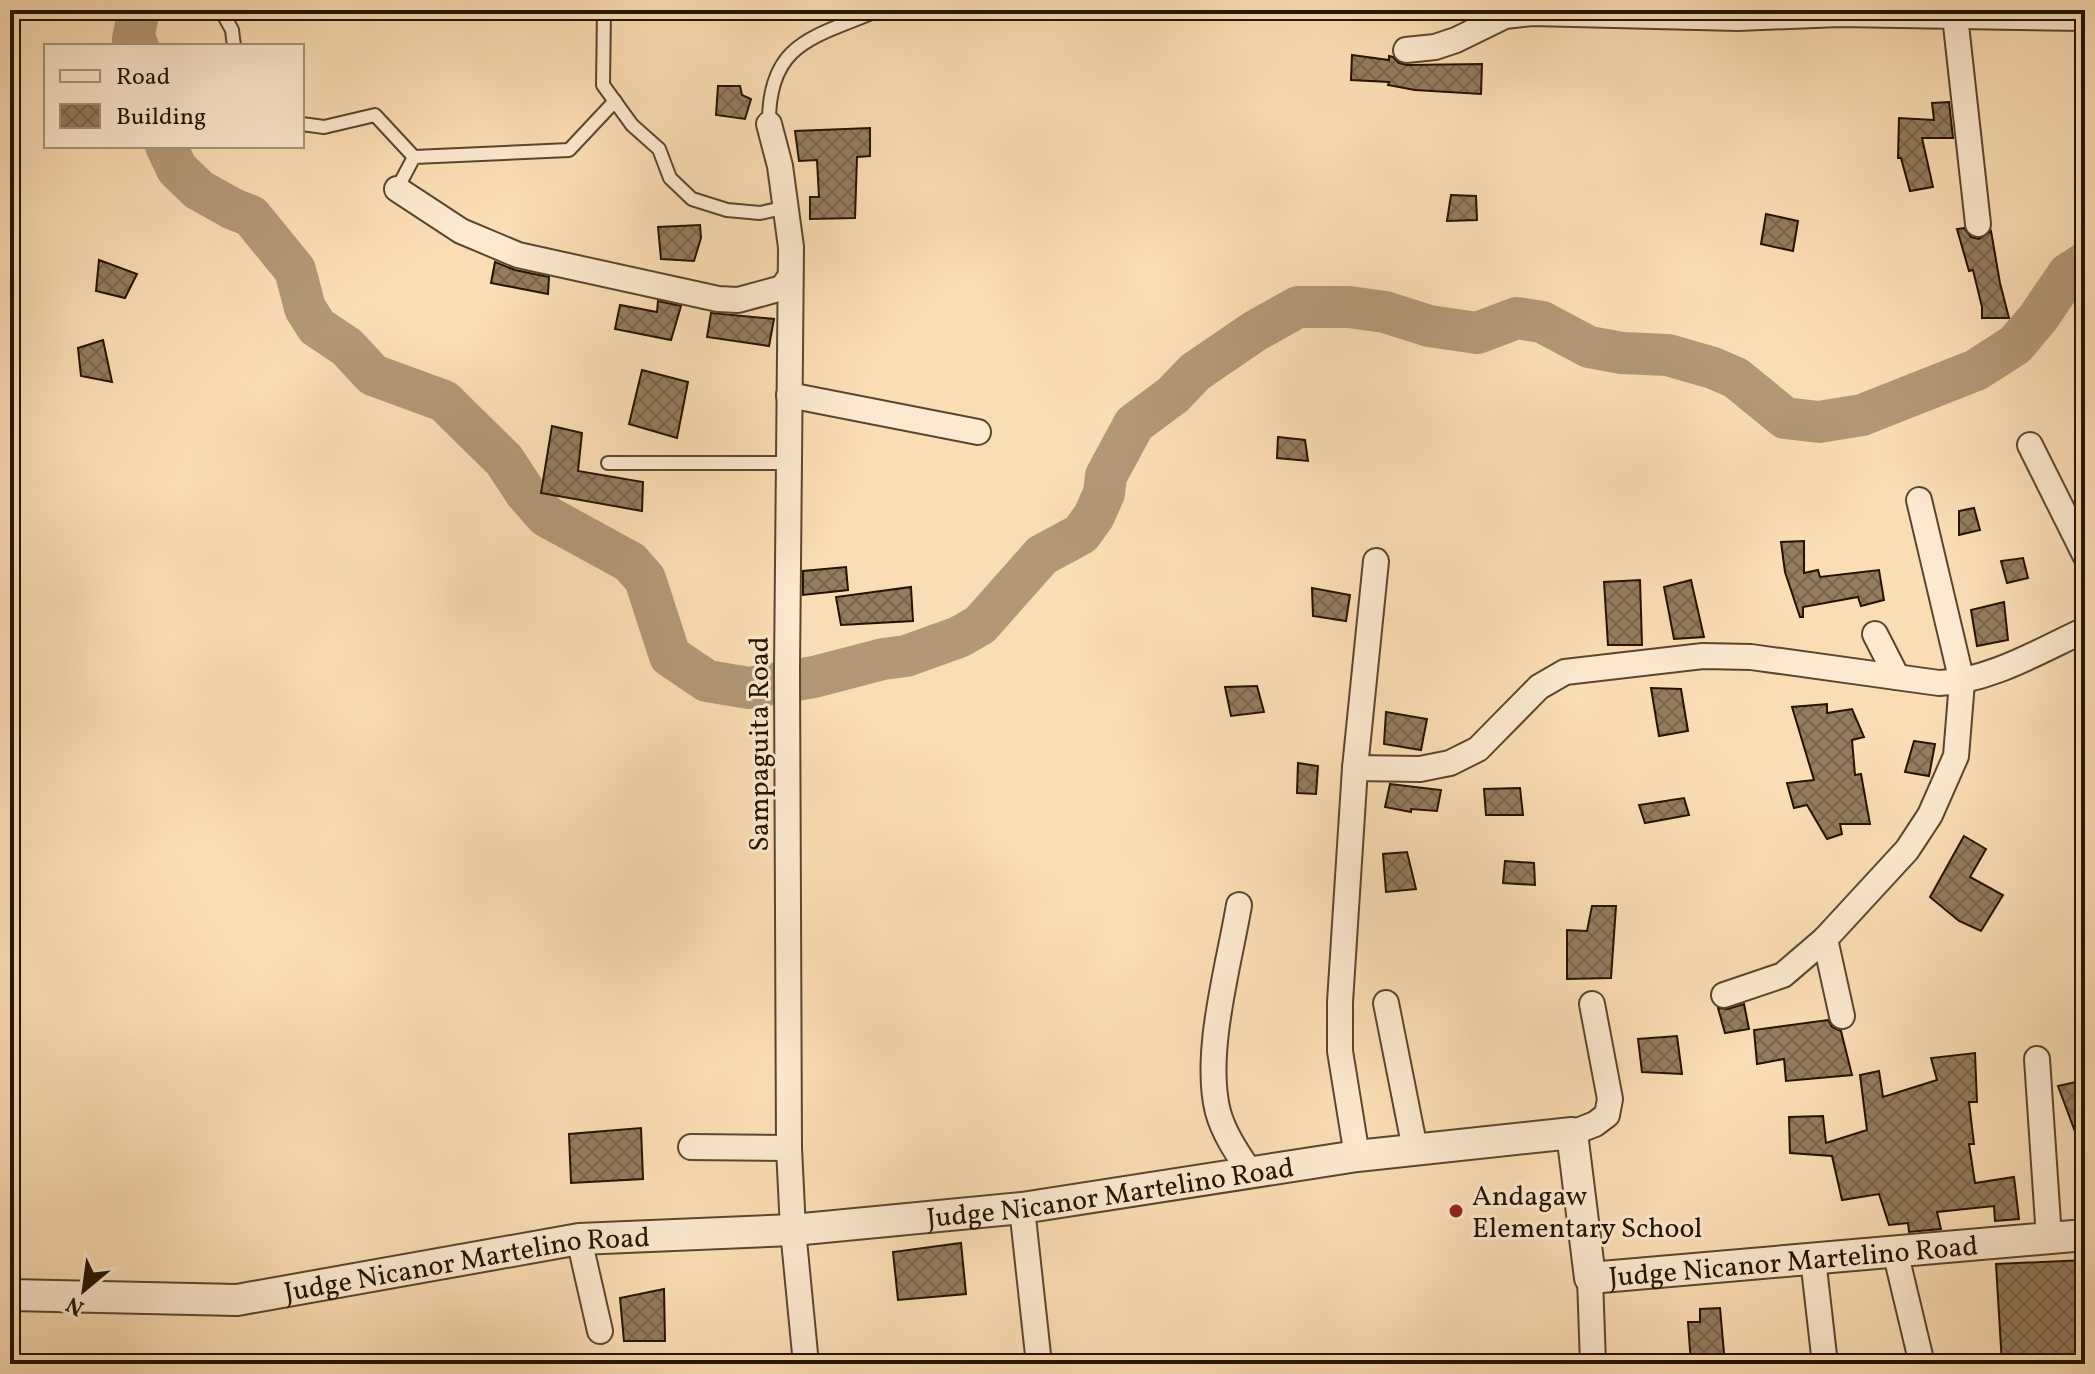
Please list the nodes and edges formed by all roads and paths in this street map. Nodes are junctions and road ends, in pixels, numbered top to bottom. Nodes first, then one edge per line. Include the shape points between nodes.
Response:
1 (221, 10) edge
2 (604, 10) edge
3 (879, 10) edge
4 (1738, 14) edge
5 (1955, 16) junction
6 (2085, 18) edge
7 (234, 44) edge
8 (1406, 50) dead end
9 (615, 101) junction
10 (304, 124) edge
11 (769, 124) joint
12 (414, 157) junction
13 (397, 189) joint
14 (787, 207) junction
15 (1978, 224) dead end
16 (790, 277) junction
17 (789, 395) junction
18 (978, 432) dead end
19 (2030, 445) dead end
20 (608, 463) dead end
21 (788, 463) junction
22 (1919, 500) dead end
23 (2085, 555) edge
24 (1376, 561) dead end
25 (2085, 630) edge
26 (1875, 634) dead end
27 (1897, 677) junction
28 (1962, 682) junction
29 (1355, 768) junction
30 (1239, 905) dead end
31 (1825, 939) junction
32 (1724, 995) dead end
33 (1386, 1003) dead end
34 (1592, 1004) dead end
35 (1842, 1016) dead end
36 (2037, 1059) dead end
37 (1572, 1133) junction
38 (691, 1147) dead end
39 (789, 1148) junction
40 (1415, 1149) junction
41 (1357, 1156) junction
42 (1250, 1172) junction
43 (1022, 1208) junction
44 (793, 1230) junction
45 (2085, 1235) edge
46 (2049, 1238) junction
47 (579, 1239) junction
48 (1895, 1251) junction
49 (1813, 1259) junction
50 (1590, 1278) junction
51 (10, 1295) edge
52 (600, 1331) dead end
53 (806, 1364) edge
54 (1039, 1364) edge
55 (1593, 1364) edge
56 (1825, 1364) edge
57 (1922, 1364) edge

1 - 7 lane
2 - 9 lane via 603,85
3 - 11 lane via 800,43 780,68 769,100
4 - 5 street
4 - 8 street via 1532,13 1505,16 1435,47
5 - 6 street
5 - 15 street
9 - 12 lane via 569,150
9 - 14 lane via 659,149 670,178 692,199 760,213
10 - 12 lane via 324,127 375,115
11 - 14 street, Sampaguita Road
12 - 13 lane
13 - 16 street via 461,231 518,255 718,299 738,300 782,288
14 - 16 street, Sampaguita Road
16 - 17 street, Sampaguita Road
17 - 18 street
17 - 21 street, Sampaguita Road
19 - 23 street
20 - 21 lane
21 - 39 street, Sampaguita Road
22 - 28 street
24 - 29 street
25 - 28 street
26 - 27 street
27 - 28 street
27 - 29 street via 1751,657 1703,656 1565,672 1539,687 1478,749 1450,763 1420,769
28 - 31 street via 1956,756 1930,815 1907,850
29 - 41 street via 1340,1051
30 - 42 street via 1214,1079 1219,1114
31 - 32 street via 1783,975
31 - 35 street
33 - 40 street
34 - 37 street via 1610,1099 1607,1115
36 - 46 street
37 - 40 street, Judge Nicanor Martelino Road
37 - 50 street, Judge Nicanor Martelino Road
38 - 39 street
39 - 44 street, Sampaguita Road
40 - 41 street, Judge Nicanor Martelino Road
41 - 42 street, Judge Nicanor Martelino Road
42 - 43 street, Judge Nicanor Martelino Road
43 - 44 street, Judge Nicanor Martelino Road
43 - 54 street
44 - 47 street, Judge Nicanor Martelino Road
44 - 53 street, Sampaguita Road
45 - 46 street, Judge Nicanor Martelino Road
46 - 48 street, Judge Nicanor Martelino Road
47 - 51 street, Judge Nicanor Martelino Road via 237,1300
47 - 52 street
48 - 49 street, Judge Nicanor Martelino Road
48 - 57 street
49 - 50 street, Judge Nicanor Martelino Road
49 - 56 street
50 - 55 street

